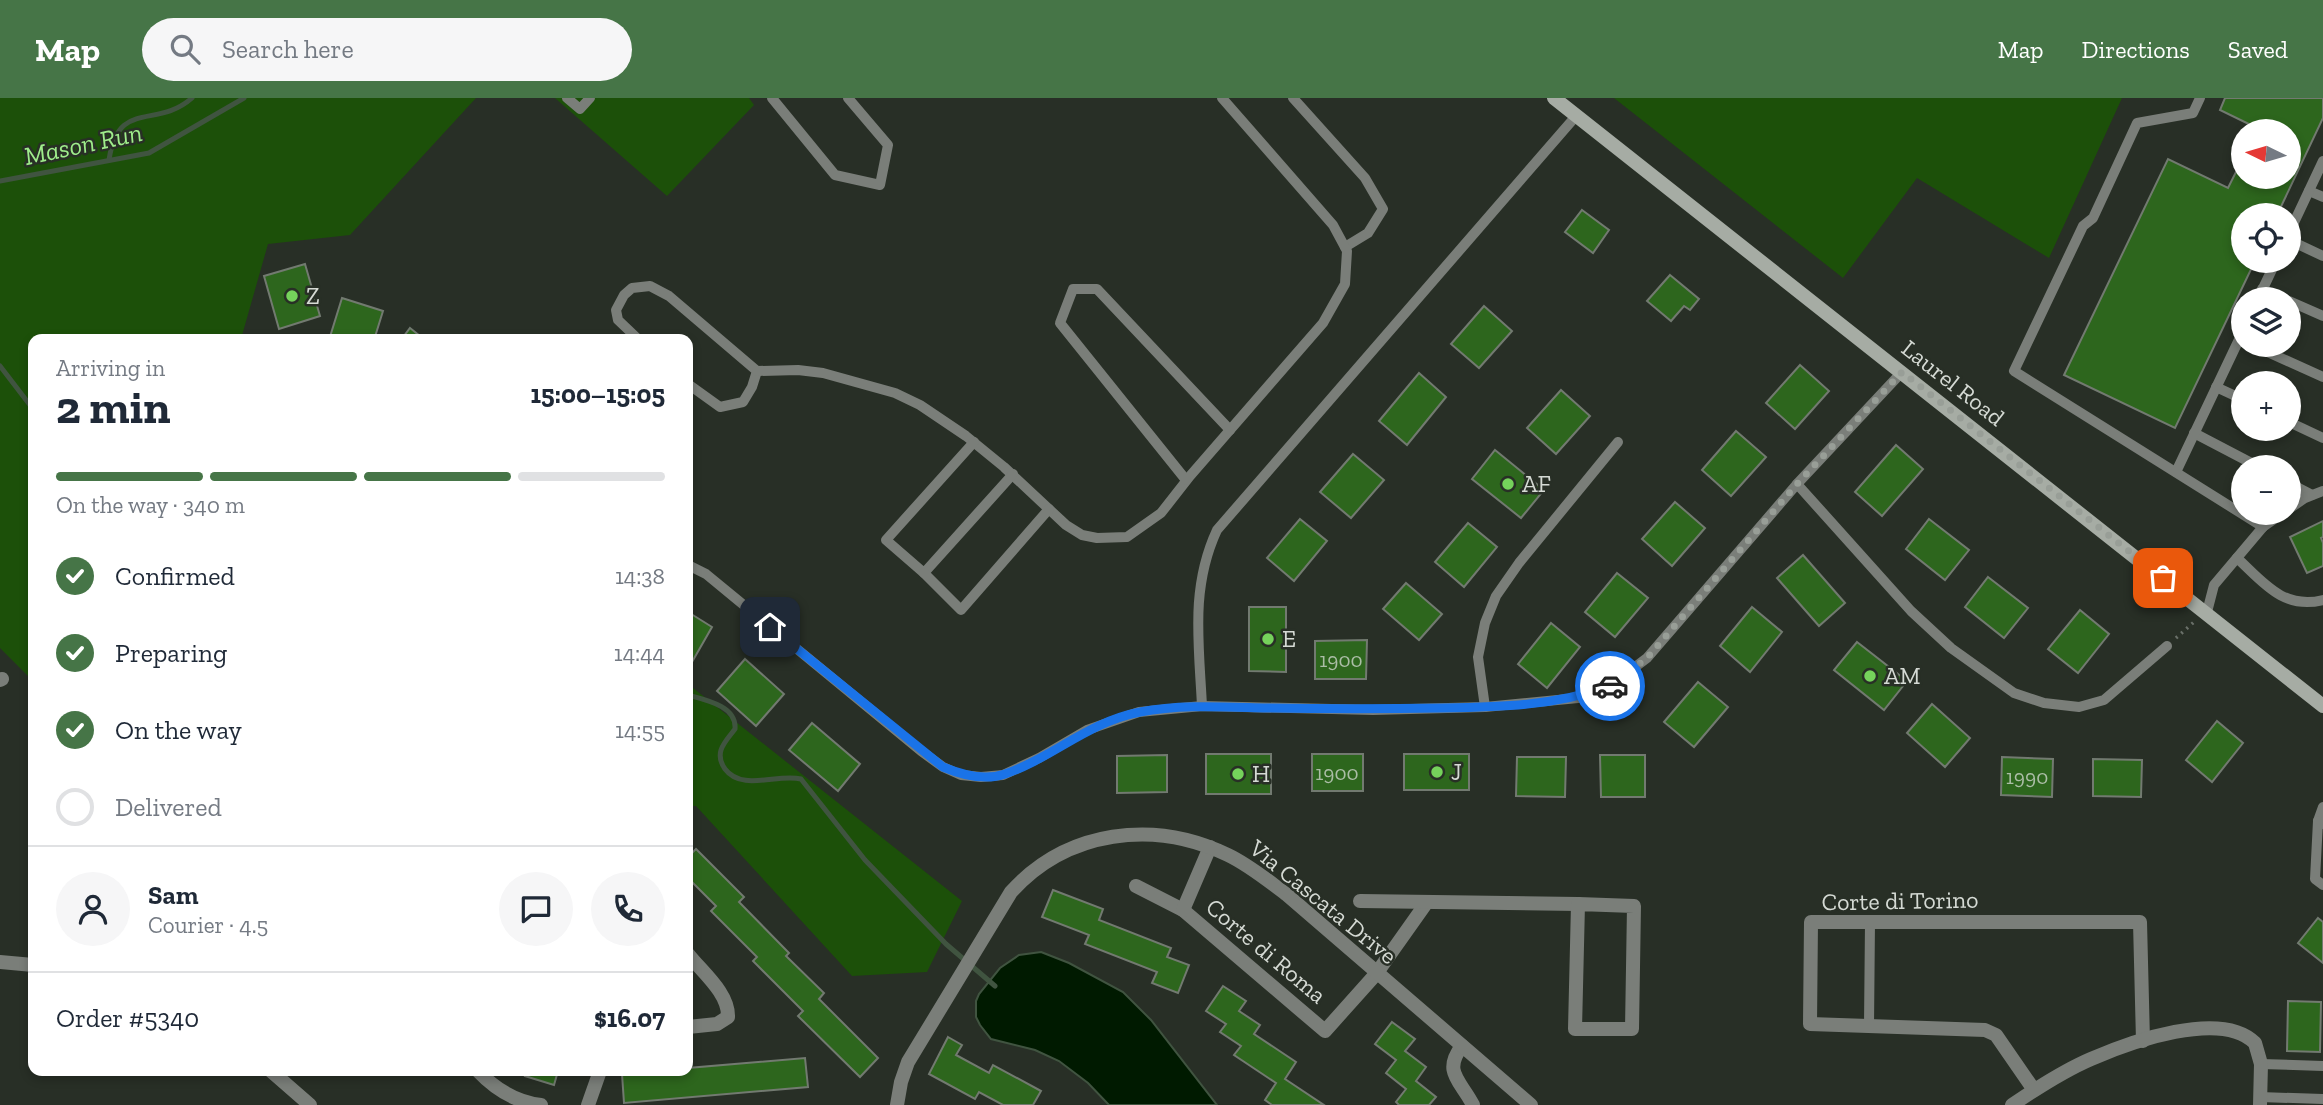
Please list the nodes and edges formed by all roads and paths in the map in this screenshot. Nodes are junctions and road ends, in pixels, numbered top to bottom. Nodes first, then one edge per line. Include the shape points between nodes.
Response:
1 (567, 98) edge
2 (590, 98) edge
3 (772, 98) edge
4 (848, 98) edge
5 (1222, 98) edge
6 (1293, 98) edge
7 (1554, 98) edge
8 (2200, 98) edge
9 (1576, 116) junction
10 (2323, 162) edge
11 (2309, 191) junction
12 (2323, 197) edge
13 (2301, 208) edge
14 (2301, 246) edge
15 (1345, 247) junction
16 (2323, 256) edge
17 (2301, 306) edge
18 (2323, 316) edge
19 (633, 334) edge
20 (2231, 357) edge
21 (2279, 357) edge
22 (757, 371) junction
23 (1902, 372) junction
24 (2323, 377) edge
25 (2216, 387) junction
26 (693, 388) edge
27 (2231, 394) edge
28 (2301, 428) edge
29 (1230, 430) junction
30 (2194, 433) junction
31 (2323, 438) edge
32 (974, 442) junction
33 (1618, 442) dead end
34 (2236, 455) edge
35 (2176, 472) junction
36 (1013, 474) junction
37 (1186, 480) junction
38 (1797, 484) junction
39 (2317, 493) edge
40 (2301, 502) edge
41 (2323, 505) edge
42 (1049, 509) junction
43 (2266, 525) edge
44 (2263, 527) junction
45 (2237, 558) junction
46 (693, 568) edge
47 (923, 573) junction
48 (2322, 600) edge
49 (2207, 612) junction
50 (2167, 646) joint
51 (1202, 706) junction
52 (2323, 706) edge
53 (1485, 707) junction
54 (2323, 807) edge
55 (2320, 822) edge
56 (1210, 847) junction
57 (2323, 885) edge
58 (1136, 886) dead end
59 (1360, 901) dead end
60 (1427, 902) junction
61 (1578, 904) junction
62 (1183, 909) junction
63 (1870, 922) junction
64 (693, 960) edge
65 (0, 962) edge
66 (28, 965) edge
67 (1376, 974) junction
68 (693, 1026) edge
69 (1869, 1026) junction
70 (2143, 1041) junction
71 (1462, 1046) junction
72 (2261, 1064) junction
73 (2323, 1066) edge
74 (277, 1076) edge
75 (484, 1076) edge
76 (598, 1076) edge
77 (2034, 1090) junction
78 (2323, 1099) edge
79 (2260, 1101) edge
80 (2297, 1102) edge
81 (899, 1104) edge
82 (310, 1105) edge
83 (541, 1105) edge
84 (588, 1105) edge
85 (1473, 1105) edge
86 (1531, 1105) edge
87 (2011, 1105) edge

1 - 2 lane via 580,108
3 - 4 lane via 835,175 880,185 888,145
5 - 15 lane via 1333,225
6 - 15 lane via 1365,178 1382,209 1368,233
7 - 9 main road, Laurel Road
8 - 35 lane via 2193,113 2137,123 2014,371
9 - 23 main road, Laurel Road
9 - 51 lane via 1217,530 1201,574 1198,605
10 - 11 lane
11 - 12 lane
11 - 13 lane
14 - 16 lane
15 - 29 lane via 1345,284 1323,323
17 - 18 lane
19 - 22 lane via 618,320 616,310 632,288 650,286 669,296
20 - 25 lane
21 - 24 lane
22 - 26 lane via 743,402 720,407
22 - 32 lane via 823,373 895,393
23 - 38 lane
23 - 49 main road, Laurel Road
25 - 27 lane
25 - 30 lane
28 - 31 lane
29 - 37 lane
29 - 37 lane via 1097,289 1073,289 1060,323
30 - 34 lane
30 - 35 lane
32 - 36 lane
32 - 47 lane via 886,540
33 - 53 lane via 1496,596 1478,657
35 - 44 lane
36 - 42 lane
36 - 47 lane
37 - 42 lane via 1161,513 1127,537 1082,535
38 - 50 lane via 1911,611 1951,648 2014,693 2079,707 2104,700
38 - 53 lane via 1647,658 1610,686 1578,698
39 - 40 lane
39 - 41 lane
42 - 47 lane via 961,610
43 - 44 lane
44 - 45 lane
45 - 48 lane via 2279,596 2305,602
45 - 49 lane via 2214,586
46 - 51 lane via 921,751 961,775 1003,775 1087,730 1139,712
49 - 50 path
49 - 52 main road, Laurel Road
51 - 53 lane
54 - 55 lane
55 - 57 lane via 2315,879
56 - 62 street, Corte di Roma
56 - 67 street, Via Cascata Drive via 1264,877
56 - 81 street, Via Cascata Drive via 1168,836 1109,836 1069,849 1040,865 1003,902 960,972 908,1062
58 - 62 street, Corte di Roma
59 - 60 street
60 - 61 street
60 - 67 street
61 - 61 street via 1634,906 1632,1029 1575,1029
62 - 67 street, Corte di Roma via 1325,1031
63 - 69 lane
63 - 69 street, Corte di Torino via 1811,922 1810,1024
63 - 70 street, Corte di Torino via 2140,922
64 - 68 street via 728,1009 723,1022
65 - 66 street
67 - 71 street, Via Cascata Drive
69 - 77 street, Corte di Torino via 1985,1030 1996,1035
70 - 72 street via 2225,1028 2249,1037
70 - 77 street via 2091,1059
71 - 85 street via 1452,1068
71 - 86 street, Via Cascata Drive
72 - 73 lane
72 - 79 street
74 - 82 street
75 - 83 street via 517,1099
76 - 84 street
77 - 87 street
78 - 80 lane
79 - 80 lane

